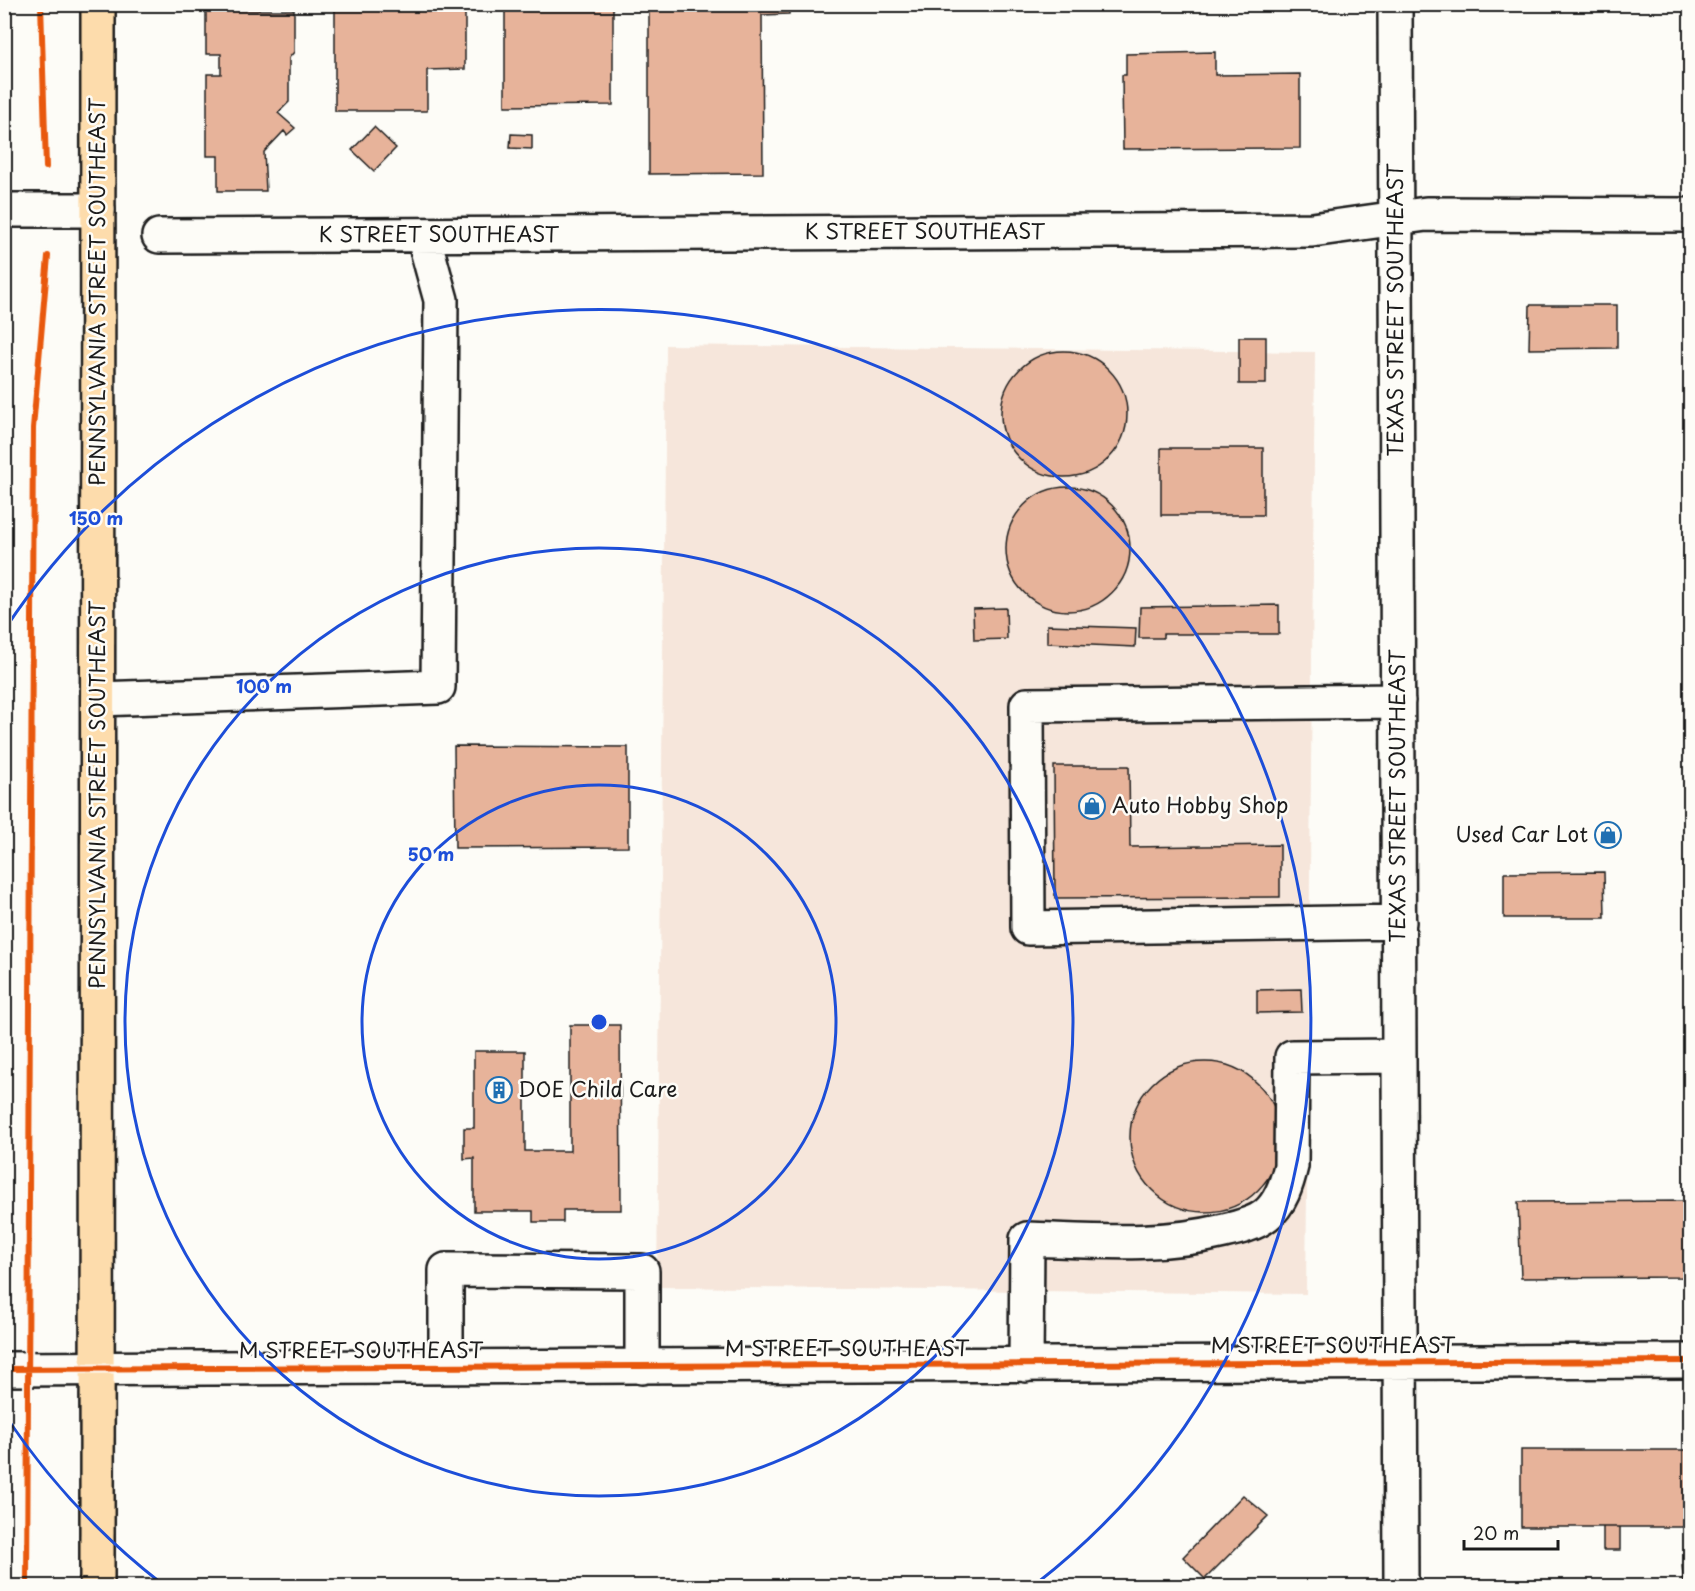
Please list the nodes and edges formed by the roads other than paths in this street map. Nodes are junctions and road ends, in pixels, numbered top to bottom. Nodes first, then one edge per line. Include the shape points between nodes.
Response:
1 (98, 4) edge
2 (1395, 4) edge
3 (4, 210) edge
4 (98, 210) junction
5 (1690, 215) edge
6 (1396, 219) junction
7 (423, 235) junction
8 (159, 236) dead end
9 (98, 699) junction
10 (1398, 701) junction
11 (1398, 922) junction
12 (1398, 1056) junction
13 (1690, 1361) edge
14 (1400, 1362) junction
15 (1026, 1365) junction
16 (446, 1367) junction
17 (642, 1367) junction
18 (4, 1369) edge
19 (97, 1369) junction
20 (97, 1587) edge
21 (1401, 1587) edge

1 - 4 main road, PENNSYLVANIA STREET SOUTHEAST
2 - 6 street, TEXAS STREET SOUTHEAST
3 - 4 street
4 - 9 main road, PENNSYLVANIA STREET SOUTHEAST
5 - 6 street, K STREET SOUTHEAST via 1426,214
6 - 7 street, K STREET SOUTHEAST via 1312,230
6 - 10 street, TEXAS STREET SOUTHEAST
7 - 8 street, K STREET SOUTHEAST
7 - 9 street via 441,300 438,687
9 - 19 main road, PENNSYLVANIA STREET SOUTHEAST
10 - 11 street, TEXAS STREET SOUTHEAST
10 - 11 street via 1027,705 1028,928
11 - 12 street, TEXAS STREET SOUTHEAST
12 - 14 street, TEXAS STREET SOUTHEAST
12 - 15 street via 1292,1057 1291,1166 1287,1183 1266,1215 1252,1222 1187,1240 1027,1239
13 - 14 street, M STREET SOUTHEAST
14 - 15 street, M STREET SOUTHEAST
14 - 21 street, TEXAS STREET SOUTHEAST
15 - 17 street, M STREET SOUTHEAST
16 - 17 street, M STREET SOUTHEAST
16 - 17 street via 446,1270 642,1271
16 - 19 street, M STREET SOUTHEAST
18 - 19 street, M STREET SOUTHEAST
19 - 20 main road, PENNSYLVANIA STREET SOUTHEAST

